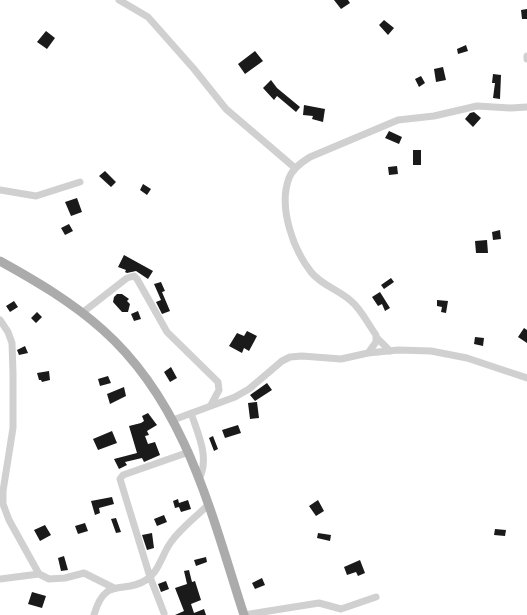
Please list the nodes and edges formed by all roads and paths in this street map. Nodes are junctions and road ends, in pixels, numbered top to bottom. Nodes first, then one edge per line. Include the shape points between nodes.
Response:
1 (119, 0) edge
2 (527, 56) edge
3 (527, 59) edge
4 (527, 107) edge
5 (295, 168) junction
6 (80, 182) dead end
7 (0, 190) edge
8 (0, 261) edge
9 (82, 313) junction
10 (0, 320) edge
11 (377, 338) junction
12 (390, 351) junction
13 (368, 353) junction
14 (527, 378) edge
15 (211, 405) junction
16 (192, 413) junction
17 (173, 420) junction
18 (189, 452) junction
19 (199, 479) junction
20 (208, 505) junction
21 (39, 574) junction
22 (150, 577) junction
23 (0, 579) edge
24 (114, 588) junction
25 (376, 597) dead end
26 (164, 613) dead end
27 (94, 615) edge
28 (244, 615) edge

1 - 5 street via 148,17 226,109
2 - 3 street
4 - 5 street via 477,106 434,116 398,120 310,157
5 - 11 street via 286,190 286,206 301,257 313,274 351,301
6 - 7 street via 36,196
8 - 9 main road
9 - 15 street via 127,278 134,276 167,332 218,382 218,390
9 - 17 main road via 102,329 133,361 153,386
10 - 21 street via 12,343 13,373 13,428 4,477 3,504 30,561
11 - 12 street
11 - 13 street
12 - 13 street
12 - 14 street via 432,351 449,354
13 - 15 street via 341,359 290,357 240,395
15 - 16 street
16 - 17 street
16 - 19 street via 204,463
17 - 18 main road
18 - 19 main road
18 - 22 street via 123,475 120,479
19 - 20 main road
20 - 22 street via 170,542
20 - 28 main road
21 - 23 street
21 - 24 street via 49,579 84,573
22 - 24 street via 140,583
22 - 26 street
24 - 27 street via 105,594
25 - 28 street via 341,609 319,603

